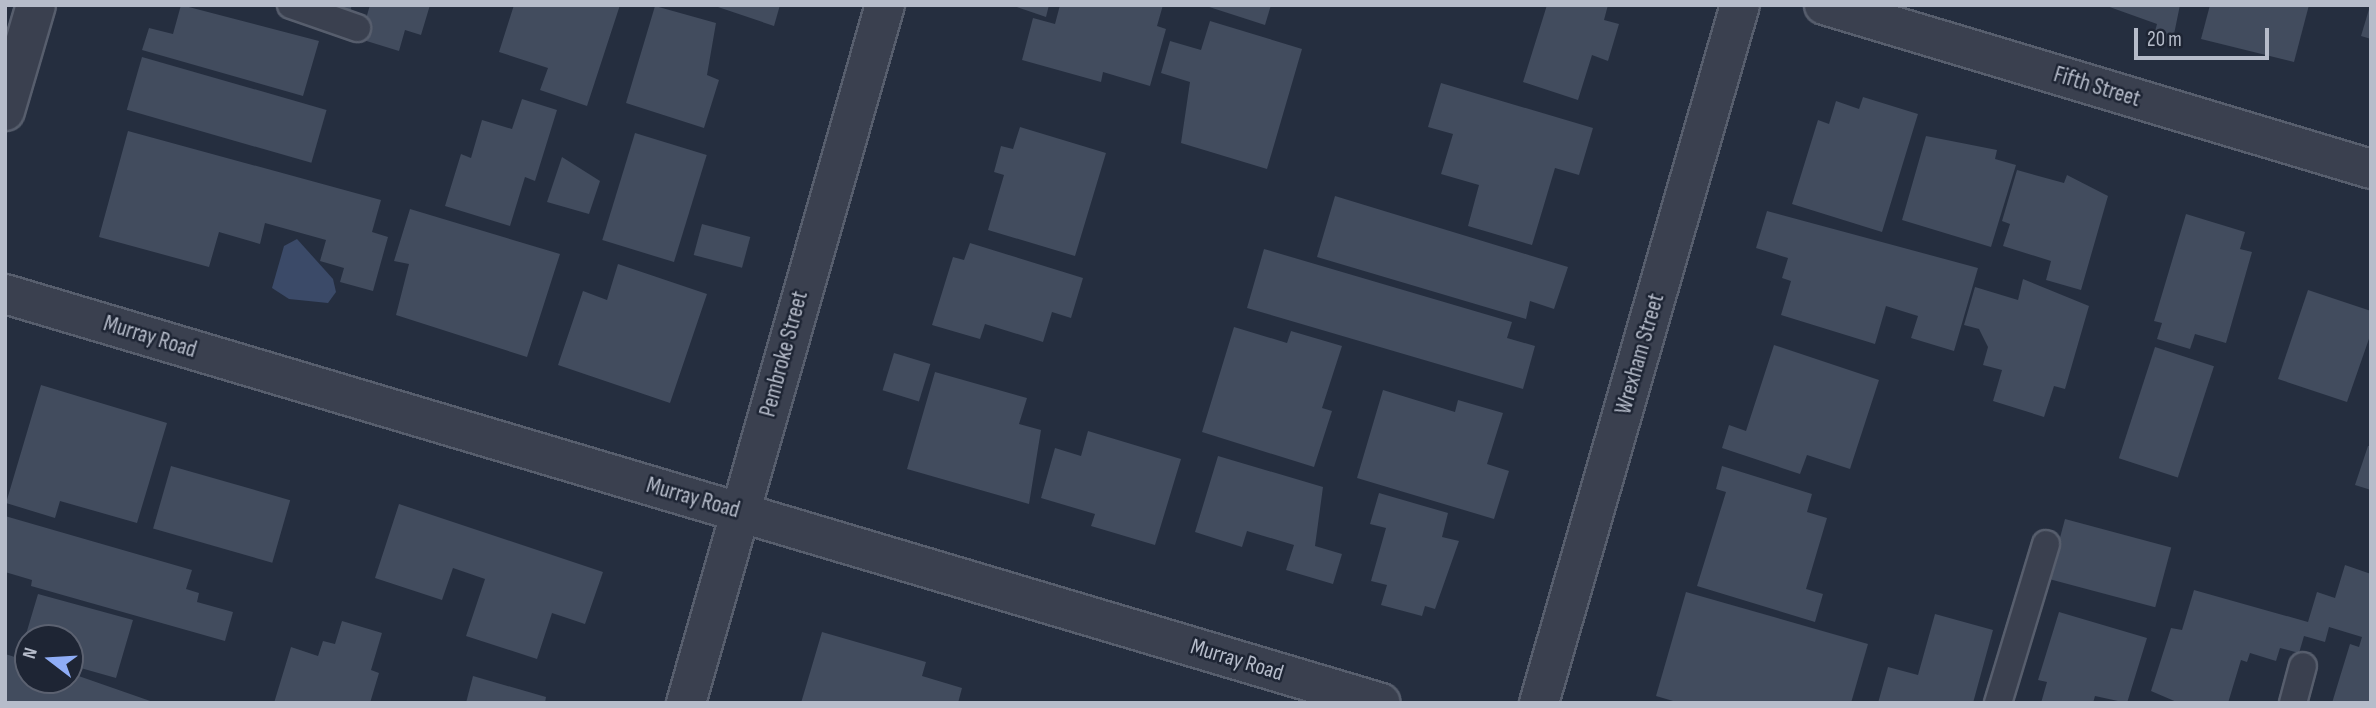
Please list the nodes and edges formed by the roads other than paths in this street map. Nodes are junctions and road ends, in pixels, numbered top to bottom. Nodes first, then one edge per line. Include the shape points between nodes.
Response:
1 (36, 5) edge
2 (291, 5) edge
3 (885, 5) edge
4 (1740, 5) edge
5 (1824, 5) edge
6 (357, 28) dead end
7 (5, 111) edge
8 (2371, 169) edge
9 (5, 294) edge
10 (741, 513) junction
11 (2046, 544) dead end
12 (2303, 666) dead end
13 (686, 703) edge
14 (1381, 703) edge
15 (1539, 703) edge
16 (1998, 703) edge
17 (2293, 703) edge

1 - 7 street
2 - 6 lane
3 - 10 street, Pembroke Street
4 - 15 street, Wrexham Street
5 - 8 street, Fifth Street
9 - 10 street, Murray Road
10 - 13 street, Pembroke Street
10 - 14 street, Murray Road
11 - 16 lane
12 - 17 lane

